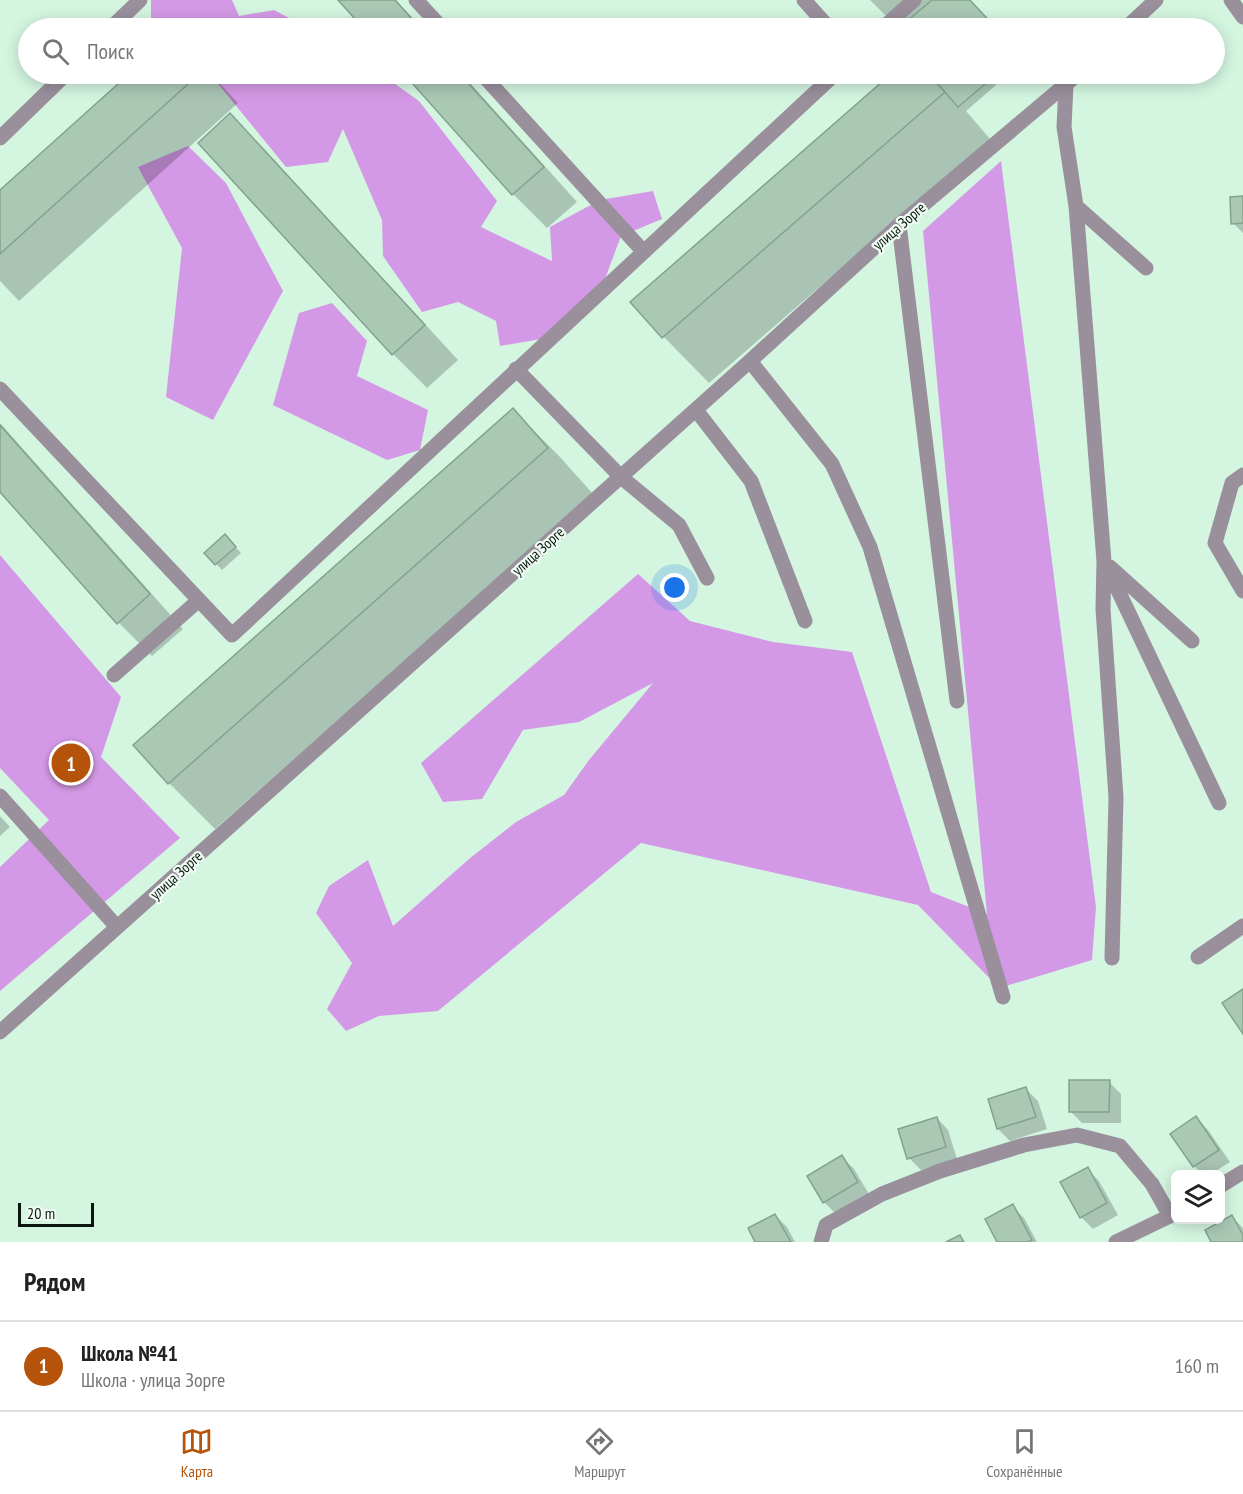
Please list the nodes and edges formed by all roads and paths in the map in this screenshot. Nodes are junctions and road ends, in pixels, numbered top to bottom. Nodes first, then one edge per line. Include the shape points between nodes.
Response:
1 (140, 0) edge
2 (416, 0) edge
3 (804, 0) edge
4 (914, 0) edge
5 (1156, 0) edge
6 (1231, 0) edge
7 (1243, 17) edge
8 (121, 18) edge
9 (433, 18) edge
10 (820, 18) edge
11 (894, 18) edge
12 (1137, 18) edge
13 (56, 84) edge
14 (491, 84) edge
15 (824, 84) edge
16 (1066, 85) joint
17 (0, 138) edge
18 (1076, 206) junction
19 (899, 225) junction
20 (643, 251) junction
21 (1146, 268) dead end
22 (750, 361) junction
23 (516, 369) junction
24 (0, 389) edge
25 (696, 410) junction
26 (1243, 475) edge
27 (621, 477) junction
28 (1104, 561) junction
29 (708, 578) dead end
30 (1243, 591) edge
31 (199, 600) junction
32 (805, 621) dead end
33 (1192, 641) dead end
34 (114, 675) dead end
35 (957, 701) dead end
36 (0, 796) edge
37 (1219, 803) dead end
38 (1243, 926) edge
39 (117, 927) junction
40 (1198, 957) dead end
41 (1112, 958) dead end
42 (1003, 997) dead end
43 (0, 1032) edge
44 (1243, 1172) edge
45 (1225, 1183) edge
46 (1171, 1212) edge
47 (1171, 1216) edge
48 (821, 1242) edge
49 (1116, 1242) edge

1 - 8 street
2 - 9 street
3 - 10 street
4 - 11 street
5 - 12 street
6 - 7 street
13 - 17 street
14 - 20 street
15 - 20 street
16 - 18 street via 1064,127
16 - 19 street, улица Зорге
18 - 21 street
18 - 28 street
19 - 22 street, улица Зорге
19 - 35 street
20 - 23 street
22 - 25 street, улица Зорге
22 - 42 street via 832,464 870,547
23 - 27 street
23 - 31 street via 232,635
24 - 31 street
25 - 27 street, улица Зорге
25 - 32 street via 751,481
26 - 30 street via 1232,483 1215,543
27 - 29 street via 679,525
27 - 39 street, улица Зорге
28 - 33 street
28 - 37 street
28 - 41 street via 1103,609 1116,797
31 - 34 street
36 - 39 street
38 - 40 street
39 - 43 street, улица Зорге
44 - 45 street
46 - 48 street via 1120,1146 1077,1134 1023,1145 882,1194 826,1225
47 - 49 street

